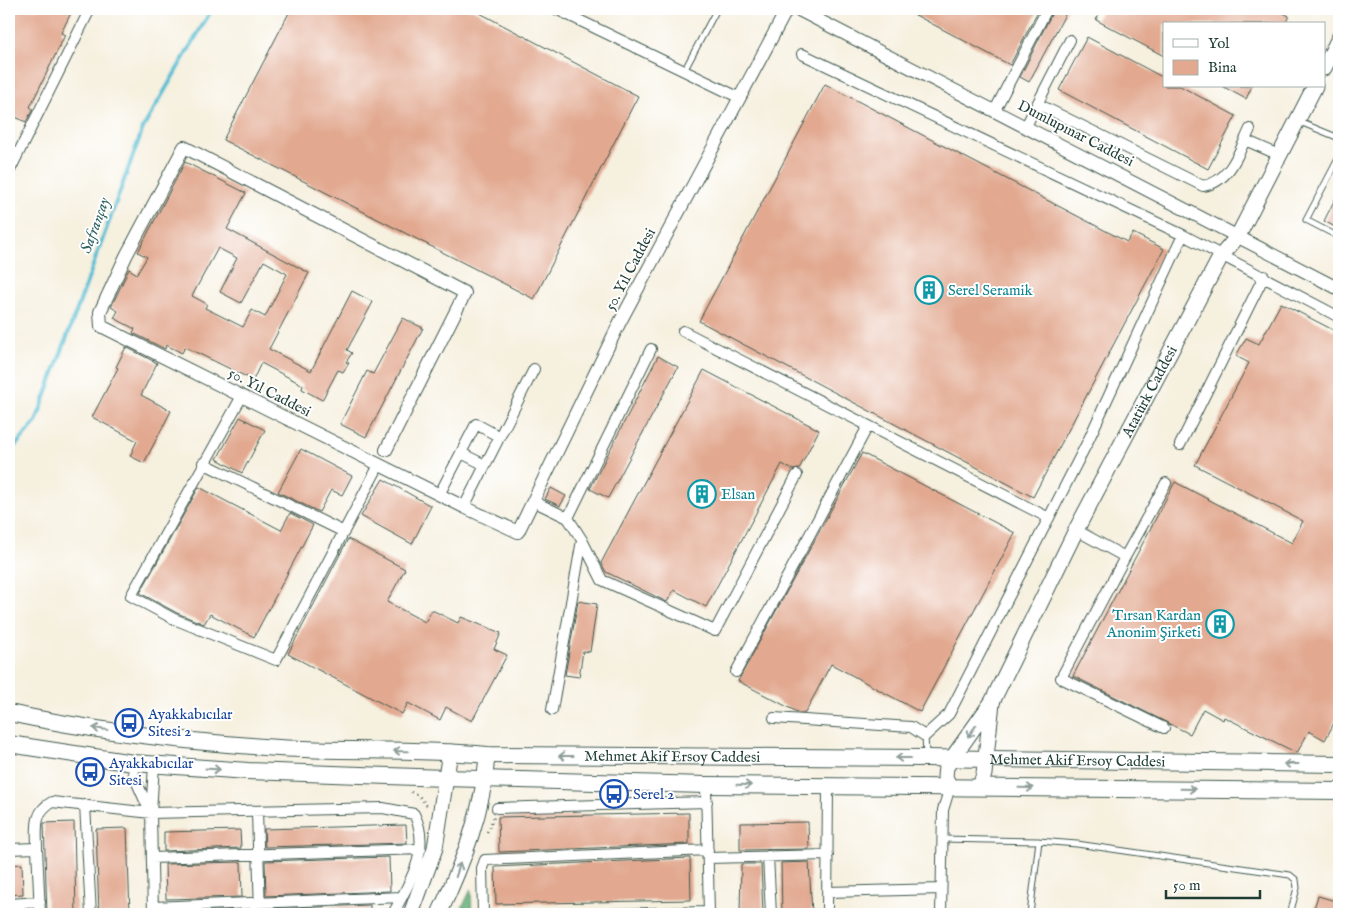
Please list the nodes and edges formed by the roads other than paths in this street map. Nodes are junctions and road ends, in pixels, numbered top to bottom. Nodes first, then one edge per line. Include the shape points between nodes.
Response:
1 (90, 9) edge
2 (556, 9) edge
3 (717, 9) edge
4 (787, 9) edge
5 (797, 9) edge
6 (1048, 9) edge
7 (1339, 38) edge
8 (1070, 40) dead end
9 (802, 54) dead end
10 (1326, 64) edge
11 (684, 71) junction
12 (1314, 88) edge
13 (738, 97) junction
14 (1038, 104) junction
15 (995, 110) junction
16 (1297, 120) junction
17 (1026, 126) junction
18 (1250, 130) dead end
19 (1339, 138) edge
20 (1245, 140) junction
21 (1279, 155) junction
22 (1339, 157) edge
23 (10, 167) edge
24 (1183, 235) junction
25 (1238, 236) junction
26 (1339, 237) edge
27 (1221, 256) junction
28 (1264, 276) junction
29 (1339, 290) edge
30 (1339, 317) edge
31 (683, 331) dead end
32 (651, 349) dead end
33 (534, 369) dead end
34 (242, 396) junction
35 (868, 426) junction
36 (500, 437) junction
37 (1180, 445) dead end
38 (386, 450) dead end
39 (461, 453) junction
40 (203, 463) junction
41 (379, 465) junction
42 (485, 466) junction
43 (797, 475) dead end
44 (1166, 484) dead end
45 (439, 495) junction
46 (534, 501) junction
47 (464, 508) junction
48 (568, 518) junction
49 (1048, 518) junction
50 (1076, 530) junction
51 (344, 532) junction
52 (582, 540) junction
53 (1125, 557) junction
54 (736, 672) dead end
55 (992, 702) junction
56 (552, 710) dead end
57 (9, 713) edge
58 (774, 718) dead end
59 (1164, 728) dead end
60 (925, 736) junction
61 (9, 744) edge
62 (450, 752) junction
63 (487, 755) junction
64 (926, 758) junction
65 (952, 759) junction
66 (986, 759) junction
67 (133, 764) junction
68 (1339, 764) edge
69 (154, 765) junction
70 (445, 778) junction
71 (485, 780) junction
72 (706, 784) junction
73 (828, 786) junction
74 (950, 787) junction
75 (977, 787) junction
76 (1339, 791) edge
77 (707, 802) junction
78 (85, 805) junction
79 (497, 808) dead end
80 (258, 811) junction
81 (151, 812) junction
82 (941, 839) junction
83 (1040, 841) junction
84 (37, 848) junction
85 (9, 849) edge
86 (421, 849) junction
87 (708, 854) junction
88 (259, 855) junction
89 (828, 855) junction
90 (768, 856) junction
91 (152, 858) junction
92 (941, 889) junction
93 (828, 892) junction
94 (402, 897) junction
95 (40, 902) junction
96 (260, 903) junction
97 (9, 904) edge
98 (153, 911) edge
99 (709, 913) edge
100 (40, 914) edge
101 (91, 914) edge
102 (260, 914) edge
103 (393, 914) edge
104 (411, 914) edge
105 (439, 914) edge
106 (483, 914) edge
107 (609, 914) edge
108 (771, 914) edge
109 (827, 914) edge
110 (941, 914) edge
111 (1030, 914) edge
112 (1290, 914) edge

1 - 23 street
2 - 11 street
3 - 11 lane
4 - 13 street, 50. Yıl Caddesi
5 - 15 street, Dumlupınar Caddesi
6 - 15 street
7 - 10 main road
8 - 14 street
9 - 24 street
11 - 13 street
12 - 16 main road, Atatürk Caddesi
13 - 46 street, 50. Yıl Caddesi via 620,322
14 - 17 street
14 - 20 street via 1203,186 1214,184 1231,168
15 - 17 street, Dumlupınar Caddesi
16 - 19 lane
16 - 21 main road, Atatürk Caddesi
17 - 25 street, Dumlupınar Caddesi
18 - 20 street
20 - 21 street
21 - 25 main road, Atatürk Caddesi
22 - 26 lane via 1306,220
24 - 27 street
24 - 49 street via 1088,441
25 - 27 main road, Atatürk Caddesi
25 - 29 street, Dumlupınar Caddesi
27 - 28 street
27 - 50 main road, Atatürk Caddesi
28 - 30 street
28 - 37 street
31 - 35 street
32 - 48 street
33 - 36 street
34 - 38 street, 50. Yıl Caddesi via 101,326 100,312 184,147 465,292
34 - 40 street
34 - 41 street, 50. Yıl Caddesi
35 - 49 street
35 - 54 street
36 - 39 street via 476,424
36 - 42 street
39 - 42 street
39 - 45 street
40 - 51 street
40 - 51 street via 131,596 174,619 276,660
41 - 45 street, 50. Yıl Caddesi
41 - 51 street
42 - 47 street
43 - 52 street via 715,631 602,580
44 - 53 street
45 - 47 street, 50. Yıl Caddesi
46 - 47 street, 50. Yıl Caddesi via 518,532
46 - 48 street
48 - 52 street
49 - 60 street via 949,714
50 - 53 street
50 - 55 main road, Atatürk Caddesi
52 - 56 street
53 - 59 street via 1061,678
55 -> 65 main road
55 - 66 main road
62 -> 57 main road, Mehmet Akif Ersoy Caddesi via 212,743
58 - 60 street via 911,727
60 - 64 lane
61 - 67 main road, Mehmet Akif Ersoy Caddesi
62 - 63 main road, Mehmet Akif Ersoy Caddesi
62 - 70 main road
64 -> 63 main road, Mehmet Akif Ersoy Caddesi
63 - 71 main road
64 - 65 main road, Mehmet Akif Ersoy Caddesi
65 - 66 main road, Mehmet Akif Ersoy Caddesi
65 - 74 main road via 945,772
68 -> 66 main road, Mehmet Akif Ersoy Caddesi
66 - 75 main road via 983,779
67 - 69 main road, Mehmet Akif Ersoy Caddesi
67 - 81 street via 134,776
69 -> 70 main road, Mehmet Akif Ersoy Caddesi
69 - 81 street
70 - 71 main road, Mehmet Akif Ersoy Caddesi
70 - 104 main road via 435,848
71 - 72 main road, Mehmet Akif Ersoy Caddesi
105 -> 71 main road via 455,879
72 -> 73 main road, Mehmet Akif Ersoy Caddesi
72 - 77 street
73 - 74 main road, Mehmet Akif Ersoy Caddesi
73 - 89 street
74 - 75 main road, Mehmet Akif Ersoy Caddesi
74 - 82 street via 943,810
75 -> 76 main road, Mehmet Akif Ersoy Caddesi
77 - 79 street
77 - 87 street
78 - 81 street
78 - 84 street via 52,802 42,807 38,815
78 - 101 street
80 - 81 street
80 - 86 street via 383,808 414,814
80 - 88 street
81 - 91 street
82 - 83 lane
82 - 92 street
83 - 111 lane
83 - 112 lane via 1290,875 1296,880 1297,888
84 - 85 street
84 - 95 street
86 - 88 street
86 - 94 street via 421,858
87 - 90 street
87 - 99 street
87 - 106 street via 485,860 482,868
88 - 91 street
88 - 96 street
89 - 90 street
89 - 93 street
90 - 108 street
91 - 98 street
92 - 93 street
92 - 110 street
93 - 109 street
94 - 96 street
94 - 103 street
95 - 97 street
95 - 100 street
96 - 98 street
96 - 102 street
99 - 107 street

